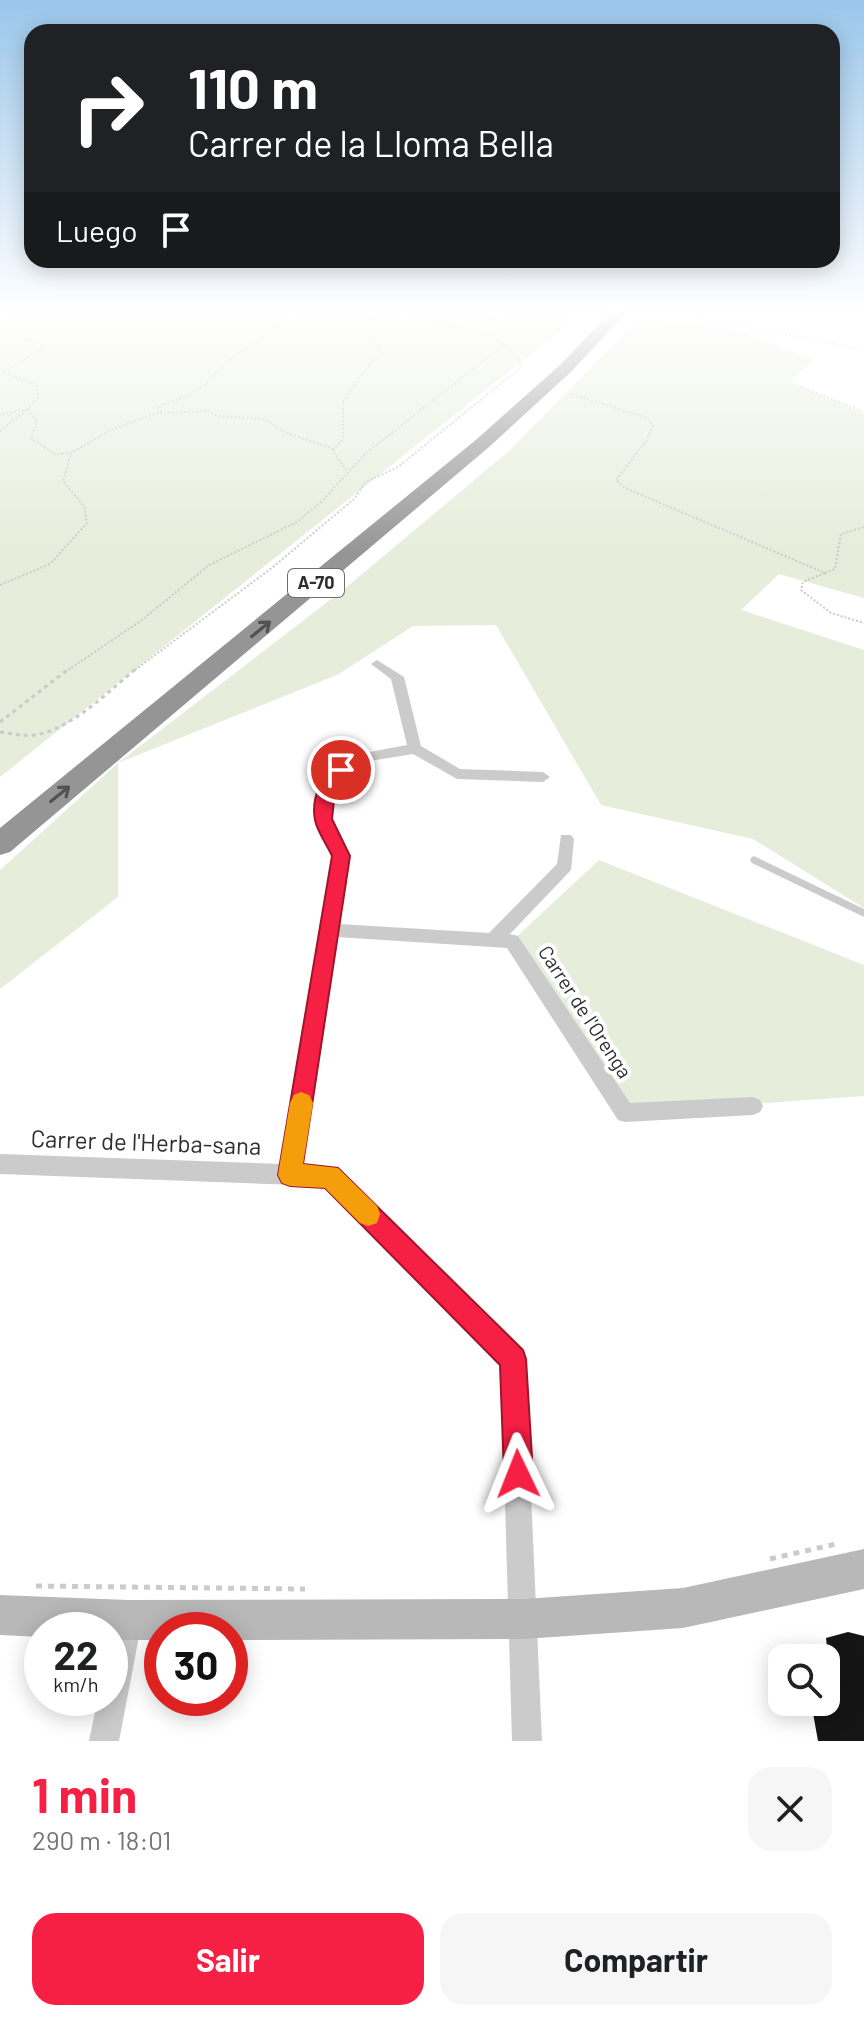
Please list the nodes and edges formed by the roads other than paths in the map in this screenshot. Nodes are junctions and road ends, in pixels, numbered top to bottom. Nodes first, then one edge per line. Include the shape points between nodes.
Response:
1 (522, 391) edge
2 (540, 391) edge
3 (377, 664) dead end
4 (415, 749) junction
5 (543, 777) dead end
6 (0, 817) edge
7 (566, 839) dead end
8 (0, 844) edge
9 (754, 860) dead end
10 (864, 913) edge
11 (329, 930) junction
12 (493, 940) junction
13 (753, 1106) dead end
14 (0, 1164) edge
15 (290, 1175) junction
16 (851, 1557) edge
17 (0, 1615) edge
18 (24, 1616) edge
19 (524, 1619) junction
20 (128, 1620) edge
21 (109, 1716) edge
22 (104, 1741) edge
23 (527, 1741) edge

1 - 6 highway, A-70
8 -> 2 highway, A-70
3 - 4 street via 397,677
4 - 5 street via 457,774
4 - 11 street via 353,759 328,781 323,819 341,856
7 - 12 street via 565,866
9 - 10 lane
11 - 12 street, Carrer de l'Orenga
11 - 15 street
12 - 13 street, Carrer de l'Orenga via 512,941 625,1113
14 - 15 street, Carrer de l'Herba-sana
15 - 19 street, Carrer de l'Herba-sana via 330,1176 513,1359
16 - 19 main road via 683,1608
17 - 18 main road
19 - 20 main road
19 - 23 street, Carrer de l'Herba-sana
21 - 22 street

